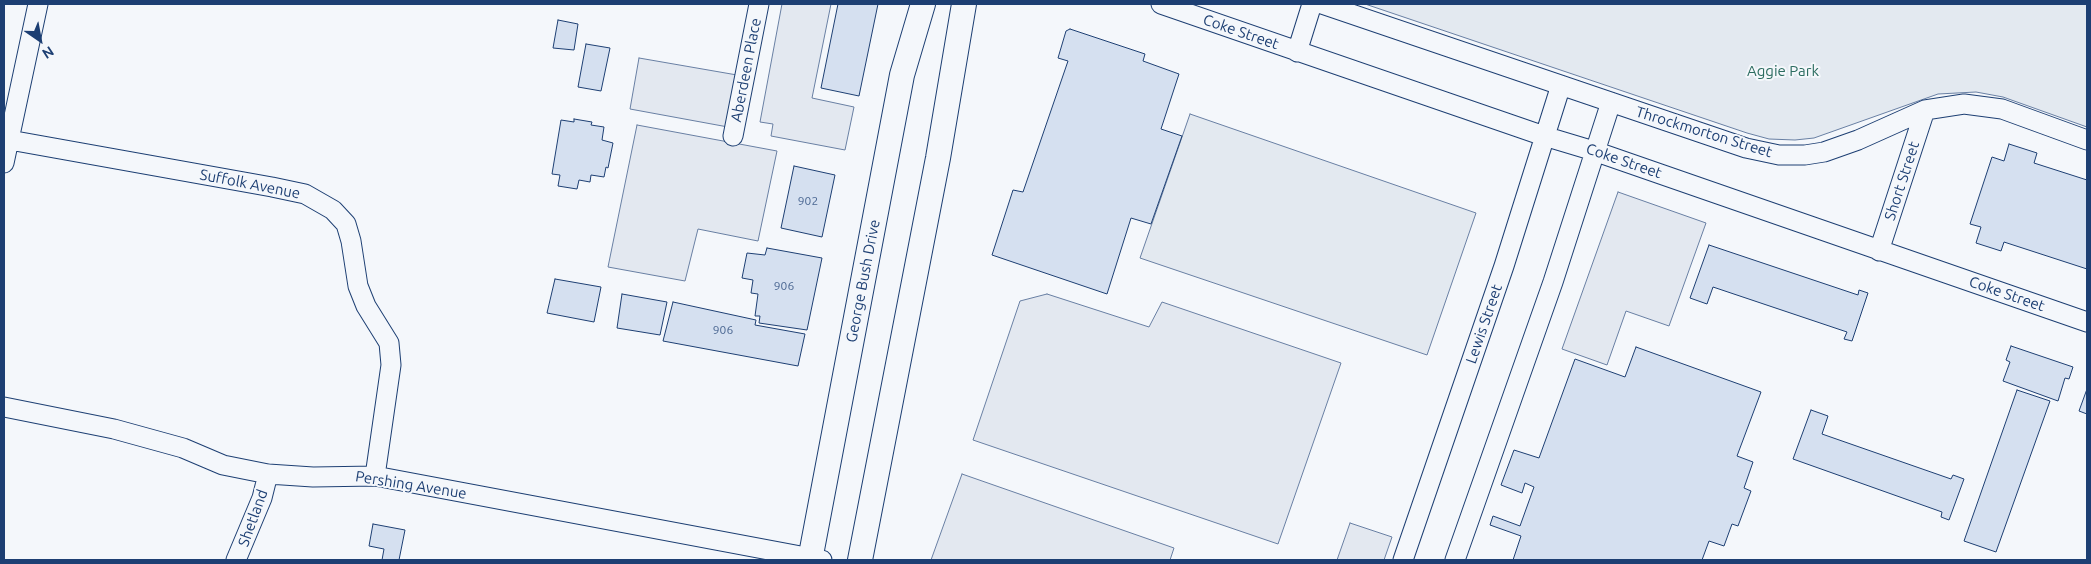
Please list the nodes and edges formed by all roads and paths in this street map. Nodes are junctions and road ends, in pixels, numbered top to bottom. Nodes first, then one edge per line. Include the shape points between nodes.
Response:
1 (38, 4) edge
2 (759, 4) edge
3 (923, 4) edge
4 (1161, 4) edge
5 (1312, 4) edge
6 (1322, 4) edge
7 (966, 6) edge
8 (1297, 52) junction
9 (1561, 85) junction
10 (1611, 102) junction
11 (1925, 110) junction
12 (732, 136) dead end
13 (1544, 136) junction
14 (6, 139) edge
15 (2087, 140) edge
16 (1594, 151) junction
17 (4, 163) edge
18 (1880, 251) junction
19 (2087, 322) edge
20 (4, 407) edge
21 (268, 474) junction
22 (375, 476) junction
23 (814, 559) edge
24 (236, 560) edge
25 (860, 560) edge
26 (1403, 560) edge
27 (1455, 560) edge

1 - 14 street
2 - 12 street, Aberdeen Place
3 - 23 main road, George Bush Drive via 902,75
4 - 8 street, Coke Street
5 - 8 street
6 - 9 street, Throckmorton Street
7 - 25 main road
8 - 13 street, Coke Street
9 - 10 street, Throckmorton Street
9 - 13 street, Lewis Street
10 - 11 street, Throckmorton Street via 1746,148 1790,156 1835,149
10 - 16 street
11 - 15 street, Throckmorton Street via 1964,104 1991,107
11 - 18 street, Short Street
13 - 16 street, Coke Street
13 - 26 street, Lewis Street via 1504,266
14 - 17 street
14 - 22 street, Suffolk Avenue via 305,194 333,210 346,224 352,241 358,286 388,343 391,365
16 - 18 street, Coke Street
16 - 27 street via 1553,282
18 - 19 street, Coke Street
20 - 21 street, Pershing Avenue via 114,429 183,448 223,465
21 - 22 street, Pershing Avenue
21 - 24 street, Shetland via 259,506
22 - 23 street, Pershing Avenue

